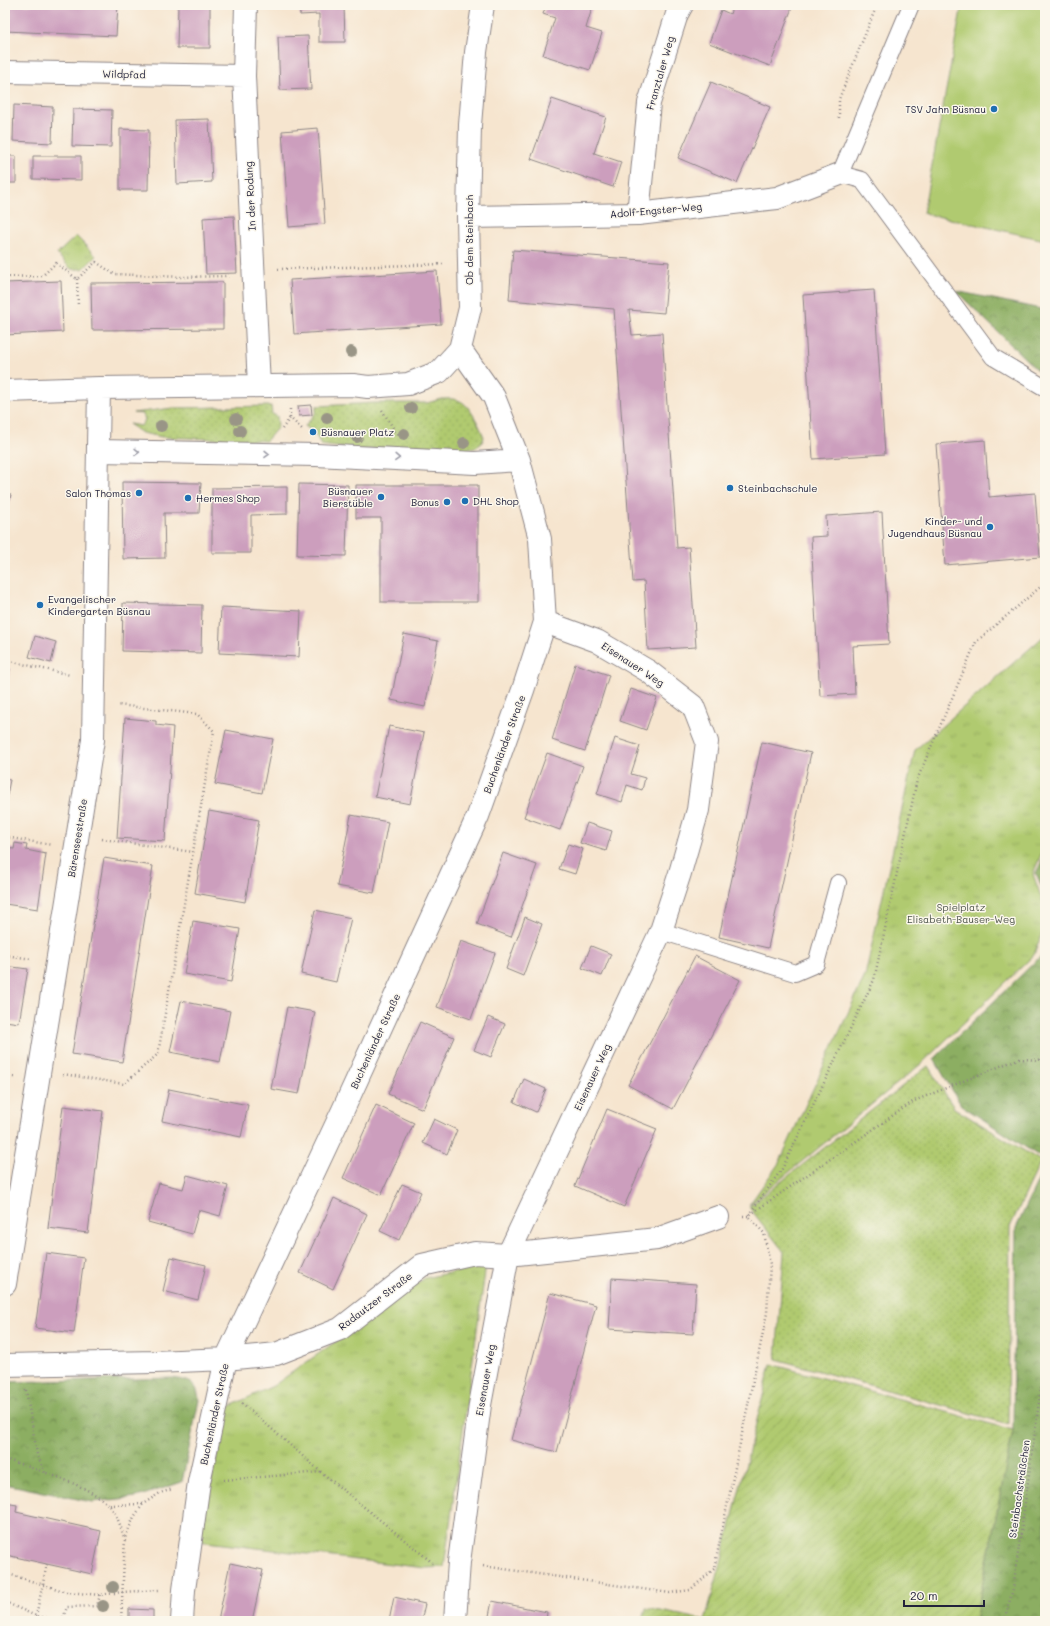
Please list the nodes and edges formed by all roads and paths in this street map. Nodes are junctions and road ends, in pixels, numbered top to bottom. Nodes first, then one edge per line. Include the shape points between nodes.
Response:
1 (246, 5) edge
2 (483, 5) edge
3 (682, 5) edge
4 (912, 5) edge
5 (5, 72) edge
6 (244, 76) junction
7 (840, 174) junction
8 (638, 214) junction
9 (468, 217) junction
10 (469, 263) junction
11 (254, 272) junction
12 (5, 277) edge
13 (77, 279) junction
14 (78, 306) dead end
15 (460, 349) junction
16 (259, 386) junction
17 (289, 386) junction
18 (368, 387) junction
19 (99, 388) junction
20 (1045, 388) edge
21 (5, 391) edge
22 (98, 451) junction
23 (316, 456) junction
24 (427, 460) junction
25 (519, 460) junction
26 (1045, 583) edge
27 (545, 622) junction
28 (5, 660) edge
29 (73, 676) dead end
30 (94, 703) junction
31 (78, 835) junction
32 (5, 837) edge
33 (55, 845) dead end
34 (193, 852) junction
35 (838, 883) dead end
36 (661, 931) junction
37 (5, 955) edge
38 (36, 960) dead end
39 (1045, 1060) edge
40 (39, 1071) junction
41 (748, 1216) junction
42 (718, 1217) joint
43 (508, 1255) junction
44 (5, 1284) edge
45 (226, 1359) junction
46 (1045, 1359) edge
47 (13, 1365) edge
48 (220, 1384) junction
49 (5, 1459) edge
50 (321, 1472) junction
51 (45, 1473) junction
52 (199, 1482) junction
53 (143, 1504) junction
54 (109, 1505) junction
55 (125, 1538) junction
56 (459, 1562) junction
57 (46, 1564) dead end
58 (5, 1573) edge
59 (458, 1583) junction
60 (42, 1585) junction
61 (184, 1590) junction
62 (122, 1592) junction
63 (100, 1595) junction
64 (5, 1602) edge
65 (36, 1616) junction
66 (121, 1621) edge
67 (182, 1621) edge
68 (455, 1621) edge
69 (1004, 1621) edge

1 - 6 street, In der Rodung
2 - 9 street, Ob dem Steinbach via 471,118
3 - 8 street, Franztaler Weg via 650,103
4 - 7 lane
5 - 6 street, Wildpfad
6 - 11 street, In der Rodung
7 - 8 street, Adolf-Engster-Weg via 777,198
7 - 20 lane via 862,180 993,357
8 - 9 street, Adolf-Engster-Weg
9 - 10 street, Ob dem Steinbach
10 - 11 path
10 - 15 street, Ob dem Steinbach via 470,308
11 - 13 path via 182,277 114,274 96,262
11 - 16 street, In der Rodung
12 - 13 path via 42,276 56,263
13 - 14 path
15 - 18 street via 439,372 408,384
15 - 25 street via 494,397
16 - 17 street
16 - 19 street
17 - 18 street
17 - 23 path via 290,418 309,435
18 - 24 path via 395,430
19 - 21 street
19 - 22 street, Bärenseestraße
22 -> 23 street
22 - 30 street, Bärenseestraße
23 -> 24 street
24 - 25 street via 475,463
25 - 27 street, Buchenländer Straße via 540,539
26 - 41 path via 976,642 917,780 874,980 782,1170
27 - 36 street, Eisenauer Weg via 597,641 648,671 693,706 707,742 698,810
27 - 45 street, Buchenländer Straße via 478,816
28 - 29 path
30 - 31 street, Bärenseestraße via 93,740
30 - 34 path via 197,714 214,731
31 - 34 path
31 - 40 street, Bärenseestraße
32 - 33 path
34 - 40 path via 158,1054 124,1084
35 - 36 lane via 816,964 795,973
36 - 43 street, Eisenauer Weg
37 - 38 path
39 - 41 path via 1018,1059 914,1101
40 - 44 street, Bärenseestraße
41 - 42 path
41 - 56 path via 764,1233 770,1264 767,1313 714,1569 690,1590 670,1592
42 - 43 street, Radautzer Straße via 657,1239
43 - 45 street, Radautzer Straße via 476,1253 422,1265 340,1329 276,1354
43 - 56 street, Eisenauer Weg via 480,1405
45 - 47 street, Radautzer Straße
45 - 48 street, Buchenländer Straße
46 - 69 path, Steinbachsträßchen via 1013,1589
47 - 51 path via 37,1454
48 - 50 path
48 - 52 street, Buchenländer Straße
49 - 51 path
50 - 52 path
50 - 59 path
51 - 54 path via 95,1495
52 - 53 path via 160,1493
52 - 61 street, Buchenländer Straße
53 - 54 path
53 - 55 path
54 - 55 path
55 - 62 path
56 - 59 street, Eisenauer Weg
57 - 60 path
58 - 60 path
59 - 68 street, Eisenauer Weg
60 - 63 path via 67,1592
60 - 65 path
61 - 62 path
61 - 67 street, Buchenländer Straße
62 - 63 path
62 - 66 path
63 - 65 path via 97,1606 68,1607 62,1620
64 - 65 path

